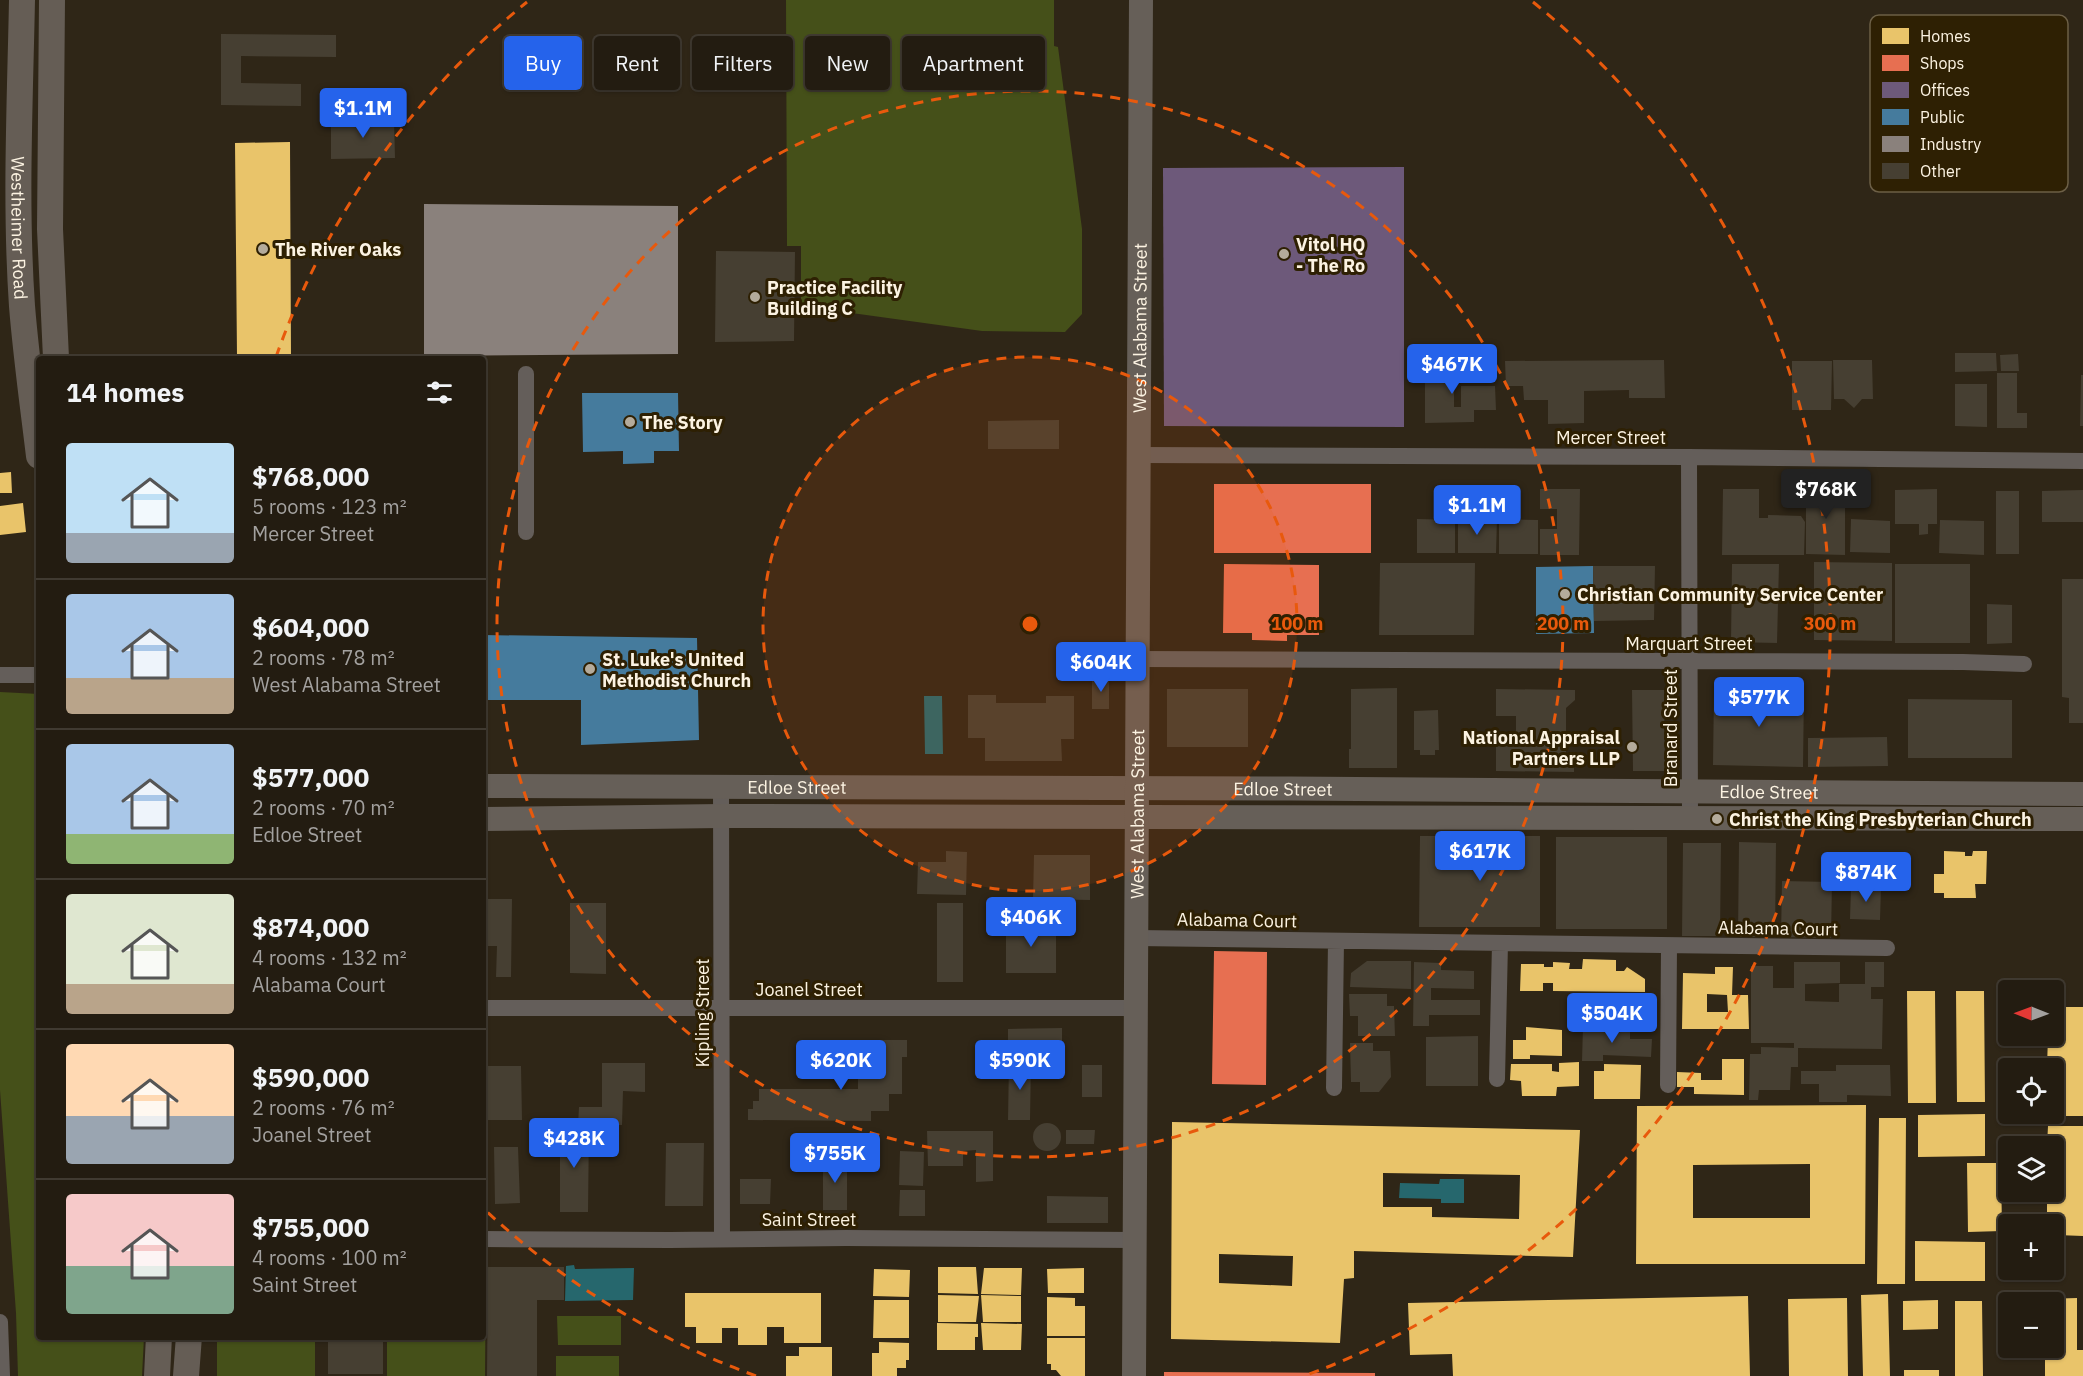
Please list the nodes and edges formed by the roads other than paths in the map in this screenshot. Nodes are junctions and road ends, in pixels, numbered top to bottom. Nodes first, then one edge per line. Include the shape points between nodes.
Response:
1 (22, 0) edge
2 (52, 0) edge
3 (1141, 0) edge
4 (56, 356) edge
5 (34, 373) edge
6 (526, 374) dead end
7 (36, 406) edge
8 (1139, 455) junction
9 (1689, 457) junction
10 (2083, 461) edge
11 (526, 532) dead end
12 (1138, 659) junction
13 (1690, 663) junction
14 (2024, 664) dead end
15 (0, 675) edge
16 (36, 675) edge
17 (486, 786) edge
18 (518, 786) junction
19 (890, 786) junction
20 (721, 787) junction
21 (1137, 789) junction
22 (1407, 790) junction
23 (1690, 791) junction
24 (1913, 792) junction
25 (2083, 794) edge
26 (721, 816) junction
27 (890, 817) junction
28 (1137, 818) junction
29 (1407, 818) junction
30 (1913, 818) junction
31 (486, 819) edge
32 (518, 819) junction
33 (1690, 819) junction
34 (2083, 819) edge
35 (1136, 938) junction
36 (1336, 941) junction
37 (1500, 943) junction
38 (1670, 946) junction
39 (1887, 948) dead end
40 (486, 1008) edge
41 (1136, 1008) junction
42 (722, 1009) junction
43 (1497, 1079) dead end
44 (1668, 1085) dead end
45 (1334, 1088) dead end
46 (486, 1239) edge
47 (722, 1239) junction
48 (1135, 1240) junction
49 (0, 1322) edge
50 (159, 1340) edge
51 (189, 1340) edge
52 (2, 1376) edge
53 (157, 1376) edge
54 (186, 1376) edge
55 (1134, 1376) edge

1 - 5 main road, Westheimer Road via 19,230 22,305
2 - 4 main road, Westheimer Road via 50,229
3 - 8 main road, West Alabama Street
5 - 7 main road, Westheimer Road
6 - 11 street
8 - 9 street, Mercer Street
8 - 12 main road, West Alabama Street
9 - 10 street, Mercer Street
9 - 13 street, Branard Street
12 - 13 street, Marquart Street
12 - 21 main road, West Alabama Street
13 - 14 street, Marquart Street
13 - 23 street, Branard Street
15 - 16 street
17 - 18 main road, Edloe Street
18 - 20 main road, Edloe Street
18 - 32 main road
19 - 20 main road, Edloe Street
19 - 21 main road, Edloe Street
19 - 27 main road
20 - 26 street, Kipling Street
21 - 22 main road, Edloe Street
21 - 28 main road, West Alabama Street
22 - 23 main road, Edloe Street
22 - 29 main road
23 - 24 main road, Edloe Street
23 - 33 street, Branard Street
24 - 25 main road, Edloe Street
24 - 30 main road
26 - 27 main road, Edloe Street
26 - 32 main road, Edloe Street
26 - 42 street, Kipling Street
27 - 28 main road, Edloe Street
28 - 29 main road, Edloe Street
28 - 35 main road, West Alabama Street
29 - 33 main road, Edloe Street
30 - 33 main road, Edloe Street
30 - 34 main road, Edloe Street
31 - 32 main road, Edloe Street
35 - 36 street, Alabama Court
35 - 41 main road, West Alabama Street
36 - 37 street, Alabama Court
36 - 45 street
37 - 38 street, Alabama Court
37 - 43 street
38 - 39 street, Alabama Court
38 - 44 street
40 - 42 street, Joanel Street
41 - 42 street, Joanel Street
41 - 48 main road, West Alabama Street
42 - 47 street, Kipling Street
46 - 47 street, Saint Street
47 - 48 street, Saint Street
48 - 55 main road, West Alabama Street
49 - 52 street
50 - 53 main road
51 - 54 main road

